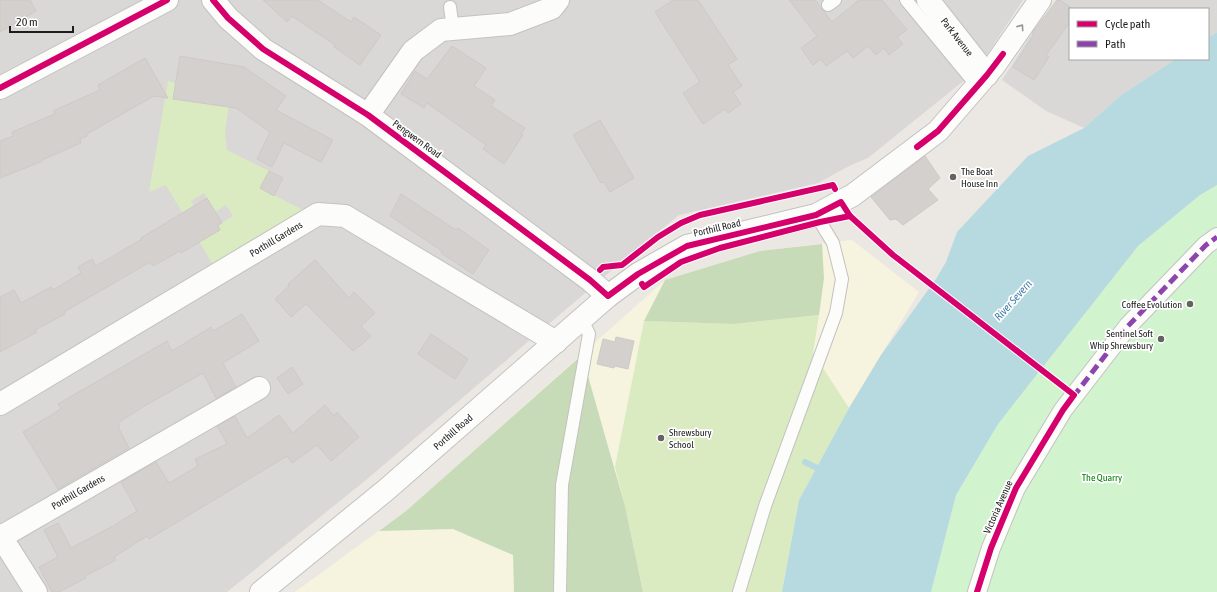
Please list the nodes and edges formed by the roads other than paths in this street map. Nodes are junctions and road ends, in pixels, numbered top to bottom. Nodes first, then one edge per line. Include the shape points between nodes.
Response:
1 (167, 0) edge
2 (213, 0) edge
3 (558, 0) edge
4 (906, 0) edge
5 (928, 0) edge
6 (1040, 0) edge
7 (450, 7) dead end
8 (453, 29) junction
9 (982, 81) junction
10 (0, 88) edge
11 (368, 115) junction
12 (816, 215) junction
13 (1217, 237) edge
14 (608, 296) junction
15 (582, 320) junction
16 (556, 342) junction
17 (259, 388) dead end
18 (0, 404) edge
19 (0, 536) edge
20 (36, 592) edge
21 (261, 592) edge
22 (560, 592) edge
23 (739, 592) edge
24 (977, 592) edge

1 - 10 street
2 - 11 street, Pengwern Road via 228,18 263,49
3 - 8 street via 552,8 510,24
4 - 9 lane
5 - 9 street, Park Avenue
9 -> 6 street, Porthill Road
7 - 8 lane
8 - 11 street via 442,30 413,51
9 - 12 street, Porthill Road via 938,131 854,195
11 - 14 street, Pengwern Road
12 - 14 street, Porthill Road via 687,246 638,274
12 - 23 lane via 833,243 842,279 836,313 765,506
13 - 24 street, Victoria Avenue via 1206,245 1128,326 1063,410 1016,488 990,548
14 - 15 street, Porthill Road
15 - 16 street, Porthill Road
15 - 22 lane via 589,334 562,485
16 - 18 street, Porthill Gardens via 345,216 318,214
16 - 21 street, Porthill Road via 386,490
17 - 19 street, Porthill Gardens
19 - 20 street, Porthill Gardens

